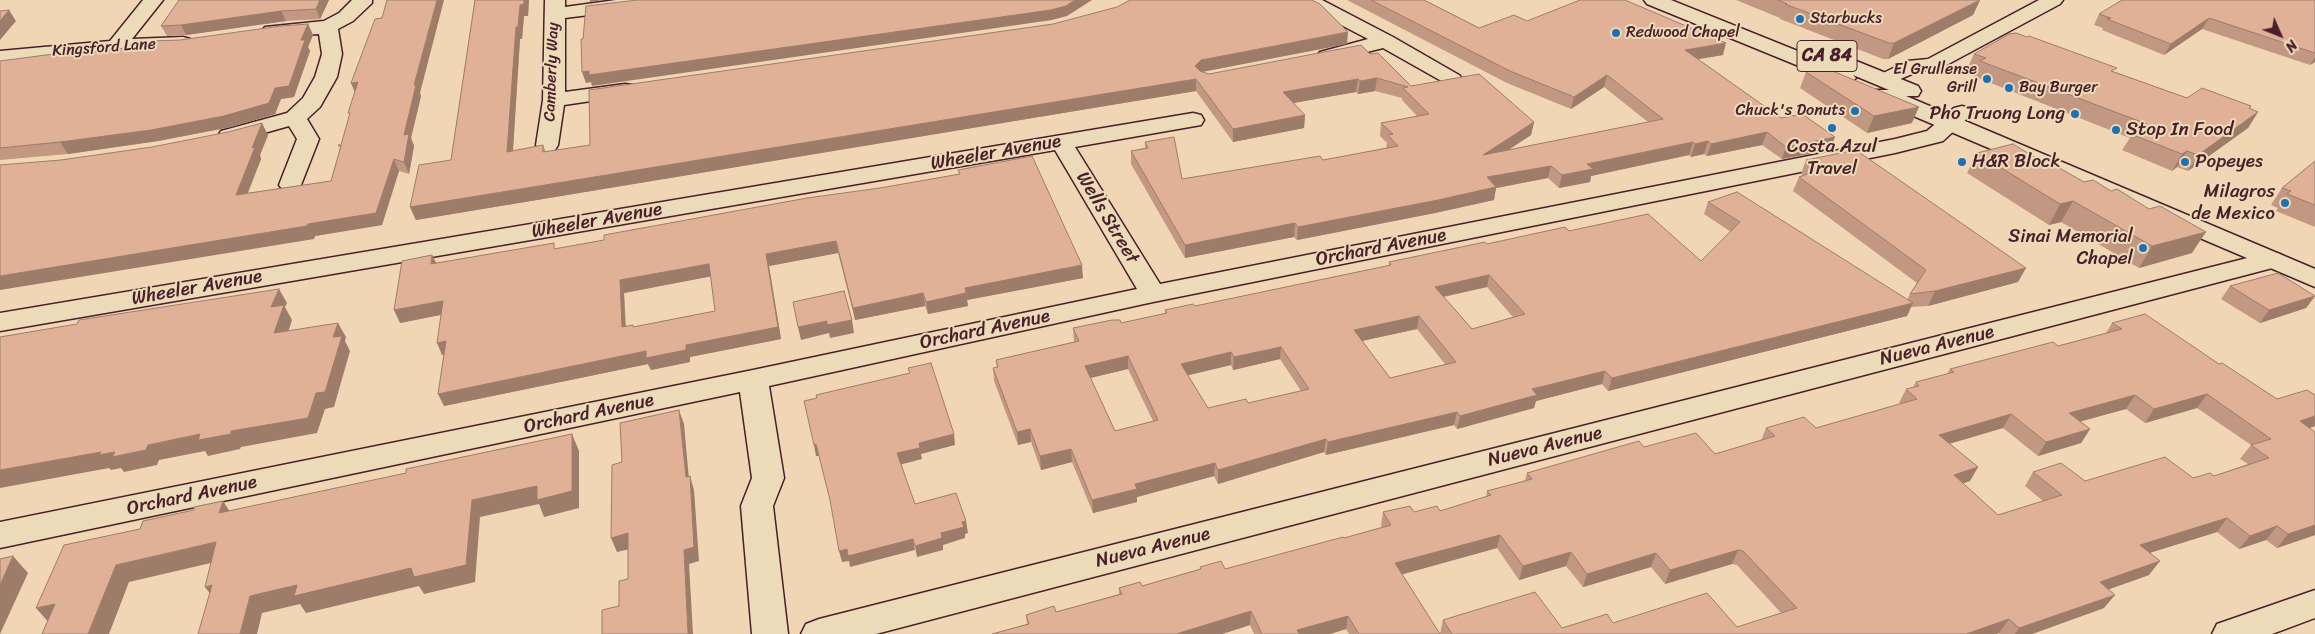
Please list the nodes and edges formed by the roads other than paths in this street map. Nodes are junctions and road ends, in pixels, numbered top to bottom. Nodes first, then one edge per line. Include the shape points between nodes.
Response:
1 (152, 0) edge
2 (362, 0) edge
3 (660, 0) edge
4 (1308, 0) edge
5 (1654, 0) edge
6 (1692, 0) edge
7 (2053, 0) edge
8 (555, 7) edge
9 (328, 27) junction
10 (250, 34) edge
11 (204, 40) edge
12 (1386, 41) junction
13 (116, 46) junction
14 (0, 57) edge
15 (1312, 59) edge
16 (1452, 79) edge
17 (1893, 84) junction
18 (642, 87) edge
19 (554, 100) junction
20 (295, 118) junction
21 (1957, 118) junction
22 (1194, 120) dead end
23 (206, 141) edge
24 (1060, 142) junction
25 (547, 145) dead end
26 (291, 185) edge
27 (2315, 259) edge
28 (2271, 260) junction
29 (2315, 279) edge
30 (1153, 294) junction
31 (0, 322) edge
32 (753, 380) junction
33 (0, 535) edge
34 (2315, 604) edge
35 (770, 634) edge
36 (819, 634) edge
37 (2230, 634) edge

1 - 13 street
2 - 9 street via 346,16
3 - 8 street
4 - 12 street
5 - 21 street, CA 84
6 - 17 street, CA 84
7 - 17 street via 1932,64 1932,72
8 - 19 street, Camberly Way
9 - 10 street
9 - 20 street via 332,54 326,77 312,102
11 - 13 street, Kingsford Lane
12 - 15 street
12 - 16 street
13 - 14 street, Kingsford Lane
17 - 21 street, CA 84
18 - 19 street
19 - 25 street, Camberly Way
20 - 23 street
20 - 26 street via 308,139
21 - 27 street, CA 84
21 - 28 street, CA 84
21 - 30 street, Orchard Avenue via 1935,136 1895,146
22 - 24 street, Wheeler Avenue
24 - 30 street, Wells Street
24 - 31 street, Wheeler Avenue
28 - 29 street, CA 84
28 - 36 street, Nueva Avenue
30 - 32 street, Orchard Avenue
32 - 33 street, Orchard Avenue
32 - 35 street via 768,478 757,506
34 - 37 street

